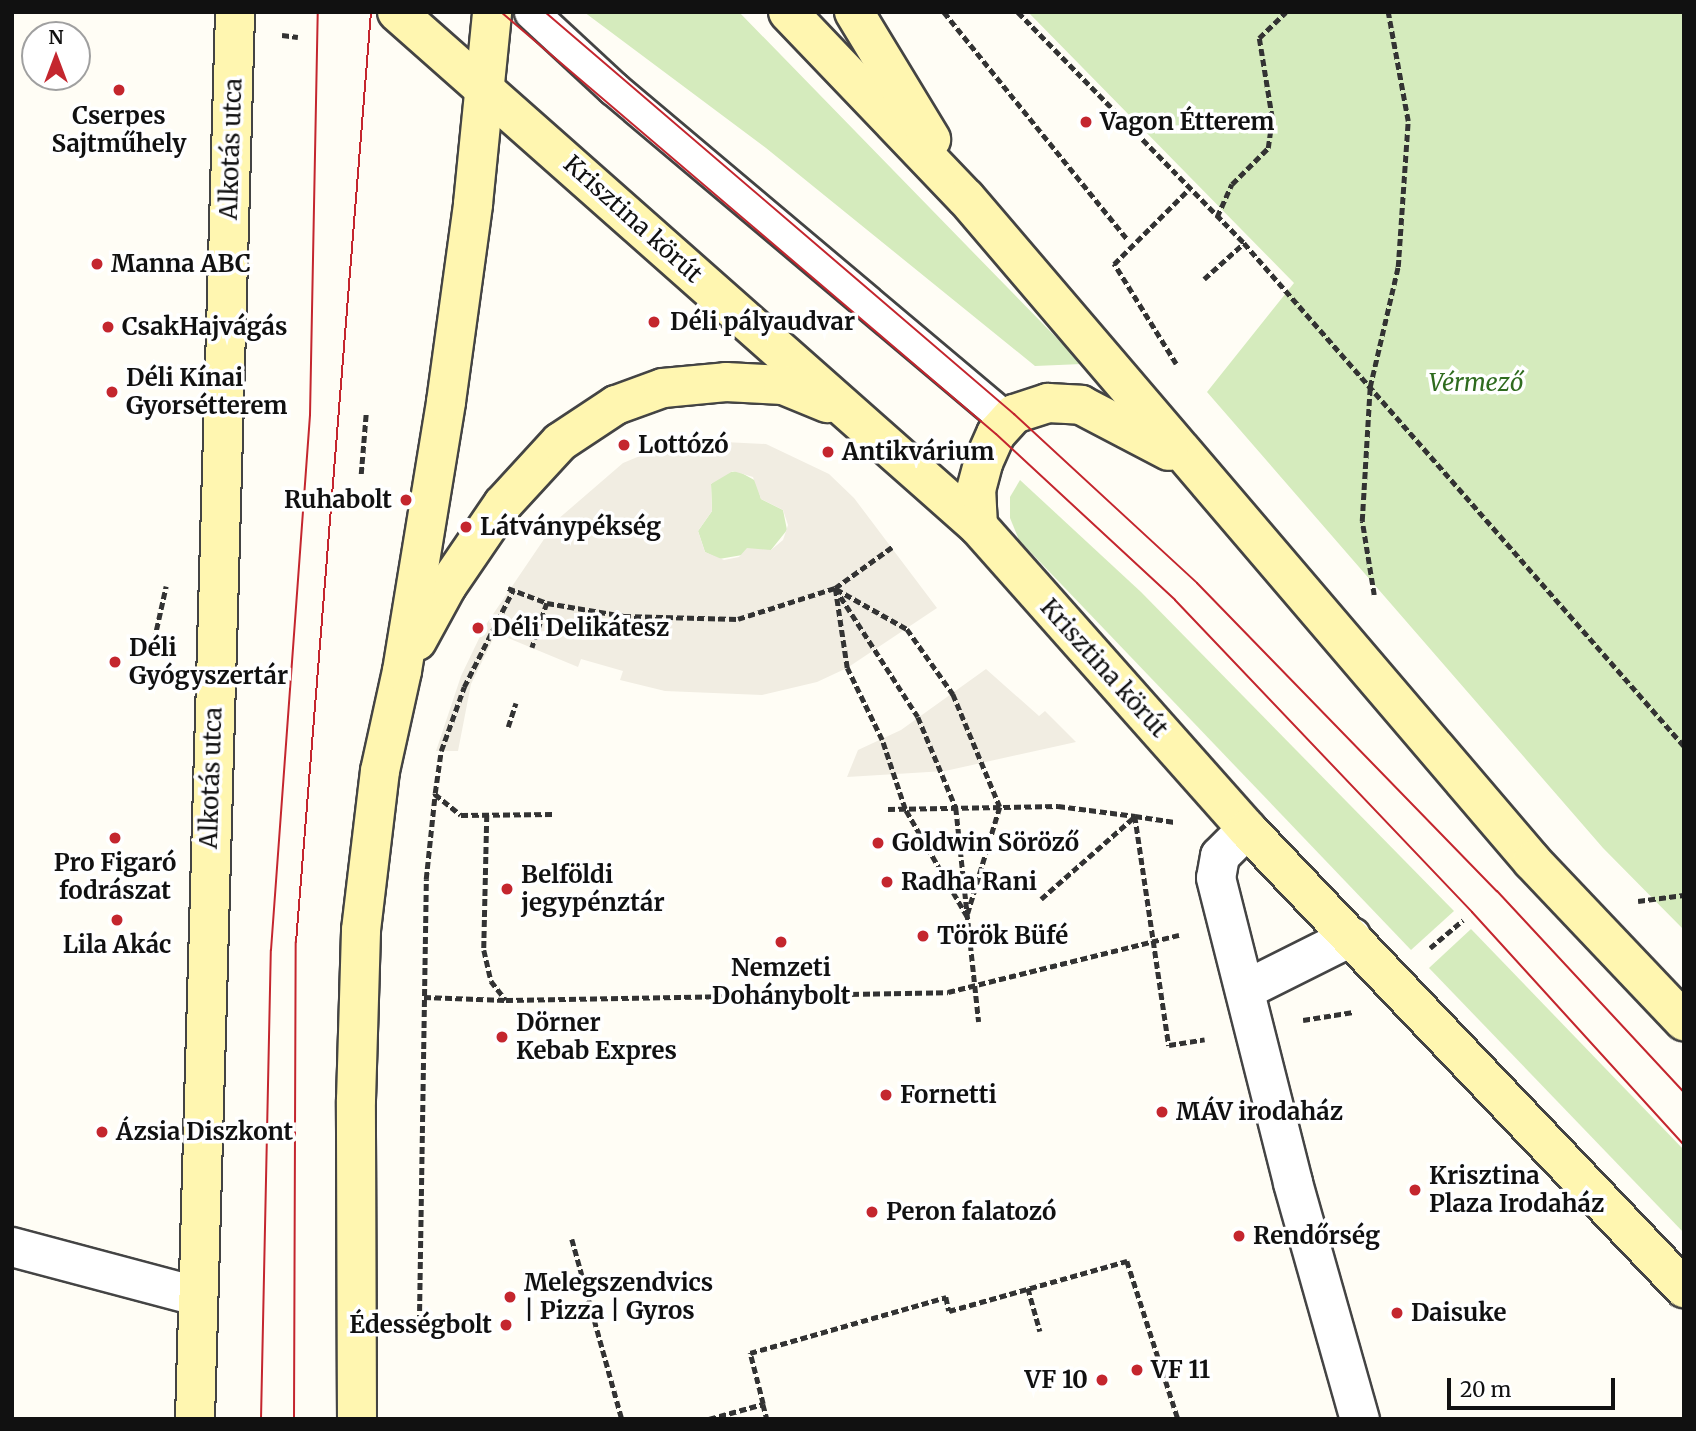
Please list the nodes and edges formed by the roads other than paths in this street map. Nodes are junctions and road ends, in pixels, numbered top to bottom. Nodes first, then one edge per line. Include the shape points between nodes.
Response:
1 (235, 12) edge
2 (397, 12) edge
3 (414, 12) edge
4 (492, 12) edge
5 (531, 12) edge
6 (788, 12) edge
7 (854, 12) edge
8 (485, 88) junction
9 (966, 198) junction
10 (852, 414) junction
11 (1008, 421) junction
12 (1186, 460) junction
13 (978, 526) junction
14 (402, 671) junction
15 (1247, 829) junction
16 (1351, 937) junction
17 (1245, 990) junction
18 (1684, 1021) edge
19 (12, 1247) edge
20 (1684, 1288) edge
21 (196, 1296) junction
22 (195, 1419) edge
23 (357, 1419) edge
24 (1360, 1419) edge

1 - 21 street, Alkotás utca
2 - 8 street, Krisztina körút
3 - 8 street, Krisztina körút
4 - 8 street
5 - 11 lane via 613,88
6 - 9 street
7 - 9 street
8 - 10 street, Krisztina körút
8 - 14 street via 448,389
9 - 12 street
10 - 13 street, Krisztina körút
10 - 14 street via 783,385 726,382 663,388 616,405 560,442 503,504 447,586
11 - 12 street via 1048,403 1081,405
11 - 13 street via 996,434 983,463 976,490
12 - 18 street via 1532,861
13 - 15 street, Krisztina körút
14 - 23 street via 380,771 361,930 356,1100
15 - 16 street, Krisztina körút
15 - 17 street via 1220,856 1216,878
16 - 17 street
16 - 20 street, Krisztina körút
17 - 24 street via 1293,1183
19 - 21 street
21 - 22 street, Alkotás utca

